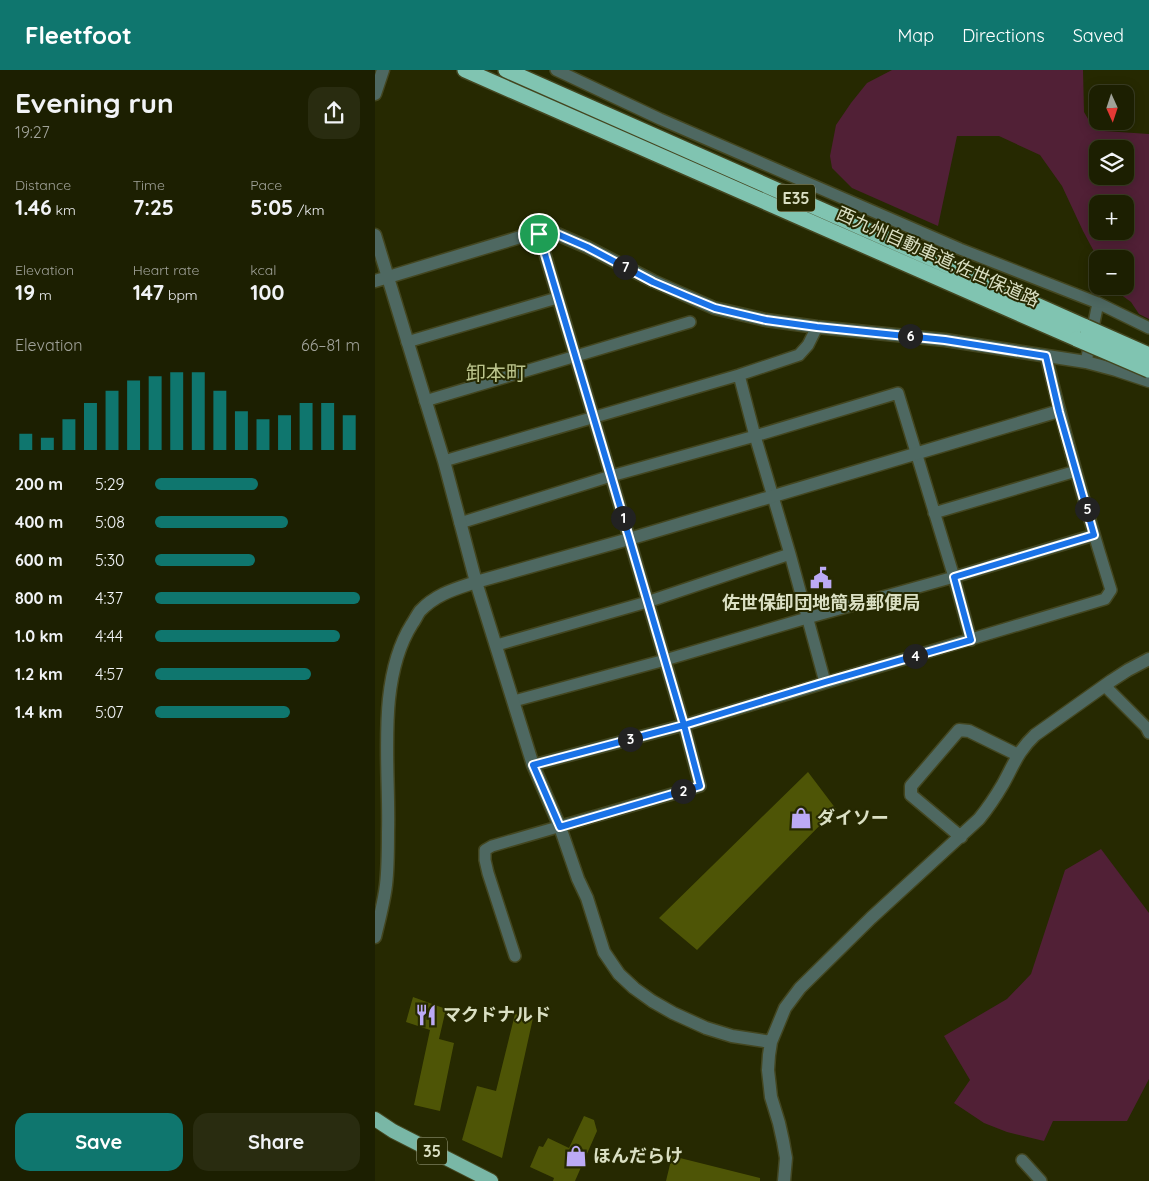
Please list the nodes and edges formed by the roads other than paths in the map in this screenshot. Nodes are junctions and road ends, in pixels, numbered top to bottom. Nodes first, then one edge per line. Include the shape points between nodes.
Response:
1 (465, 70) edge
2 (506, 70) edge
3 (556, 70) edge
4 (382, 71) edge
5 (375, 94) edge
6 (539, 234) junction
7 (375, 235) edge
8 (388, 277) junction
9 (375, 280) edge
10 (557, 298) junction
11 (1098, 303) junction
12 (690, 322) dead end
13 (817, 327) junction
14 (1149, 328) edge
15 (1081, 333) junction
16 (407, 342) junction
17 (1149, 355) edge
18 (575, 356) junction
19 (1046, 356) junction
20 (1086, 362) junction
21 (1149, 370) edge
22 (739, 375) junction
23 (1149, 381) edge
24 (425, 401) junction
25 (1059, 412) junction
26 (593, 417) junction
27 (755, 436) junction
28 (916, 454) junction
29 (443, 461) junction
30 (1076, 471) junction
31 (611, 476) junction
32 (772, 496) junction
33 (934, 513) junction
34 (460, 523) junction
35 (1094, 535) junction
36 (629, 539) junction
37 (790, 554) junction
38 (954, 577) junction
39 (477, 582) junction
40 (647, 602) junction
41 (807, 618) junction
42 (971, 640) junction
43 (497, 645) junction
44 (1149, 659) edge
45 (665, 660) junction
46 (825, 682) junction
47 (1105, 686) junction
48 (514, 702) junction
49 (684, 725) junction
50 (1148, 728) edge
51 (1018, 755) junction
52 (533, 765) junction
53 (560, 827) junction
54 (961, 837) junction
55 (375, 937) edge
56 (515, 956) dead end
57 (771, 1042) junction
58 (375, 1119) edge
59 (1022, 1160) dead end
60 (491, 1181) edge
61 (784, 1181) edge
62 (1041, 1181) edge

1 - 15 highway, 西九州自動車道;佐世保道路 / E35
2 - 15 highway, 西九州自動車道;佐世保道路 / E35
3 - 11 street via 660,119 933,237
4 - 5 street
6 - 8 street
6 - 10 street
6 - 13 street via 557,234 653,282 715,308
7 - 8 street
8 - 9 street
8 - 16 street
10 - 16 street
10 - 18 street
11 - 14 street
11 - 20 street
12 - 18 street
13 - 19 street via 945,340
13 - 22 street via 799,355
15 - 17 highway, 西九州自動車道;佐世保道路 / E35, bridge
15 - 21 highway, 西九州自動車道;佐世保道路 / E35, bridge
16 - 24 street
18 - 24 street
18 - 26 street
19 - 20 street
19 - 25 street
20 - 23 street
22 - 26 street
22 - 27 street
24 - 29 street
25 - 28 street
25 - 30 street
26 - 29 street
26 - 31 street
27 - 28 street via 898,393
27 - 31 street
27 - 32 street
28 - 32 street
28 - 33 street
29 - 34 street
30 - 33 street
30 - 35 street
31 - 34 street
31 - 36 street
32 - 36 street
32 - 37 street
33 - 38 street
34 - 39 street
35 - 38 street
35 - 42 street via 1111,590 1105,600
36 - 39 street
36 - 40 street
37 - 40 street
37 - 41 street
38 - 41 street
38 - 42 street
39 - 43 street
39 - 55 street via 435,598 419,612 397,655 389,706 386,884
40 - 43 street
40 - 45 street
41 - 45 street
41 - 46 street
42 - 46 street
43 - 48 street
44 - 47 street
45 - 48 street
45 - 49 street
46 - 49 street
47 - 50 street
47 - 51 street via 1035,735
48 - 52 street
49 - 52 street
49 - 53 street via 700,786
51 - 54 street via 991,804
51 - 54 street via 969,731 959,730 911,786 911,794
52 - 53 street
53 - 56 street via 485,850 488,873
53 - 57 street via 604,952 619,974 652,1001 706,1028
54 - 57 street via 800,988 785,1008
57 - 61 street via 769,1086 786,1158
58 - 60 highway, 35
59 - 62 street

